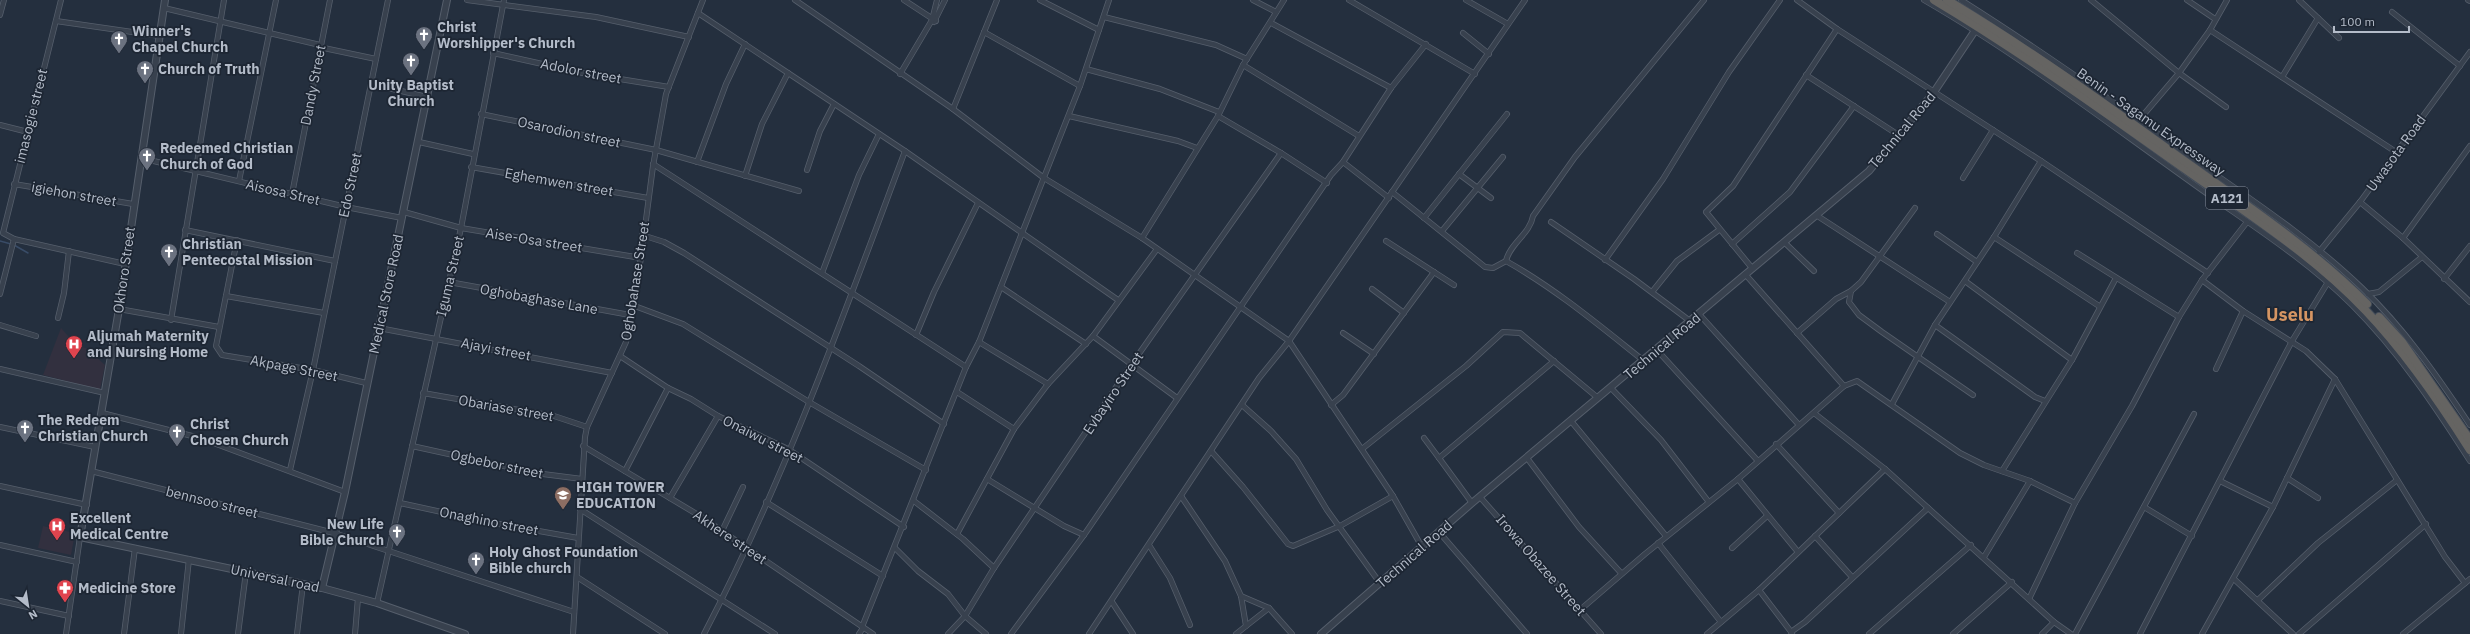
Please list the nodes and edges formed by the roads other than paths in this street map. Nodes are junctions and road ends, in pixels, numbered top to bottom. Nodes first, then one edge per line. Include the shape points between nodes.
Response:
1 (4, 0) edge
2 (60, 0) edge
3 (165, 0) edge
4 (224, 0) edge
5 (276, 0) edge
6 (330, 0) edge
7 (388, 0) edge
8 (447, 0) edge
9 (467, 0) edge
10 (703, 0) edge
11 (795, 0) edge
12 (904, 0) edge
13 (938, 0) edge
14 (945, 0) edge
15 (997, 0) edge
16 (1040, 0) edge
17 (1109, 0) edge
18 (1253, 0) edge
19 (1284, 0) edge
20 (1349, 0) edge
21 (1466, 0) edge
22 (1525, 0) edge
23 (1704, 0) edge
24 (1780, 0) edge
25 (1797, 0) edge
26 (1924, 0) edge
27 (1934, 0) edge
28 (1947, 0) edge
29 (1960, 0) edge
30 (2091, 0) edge
31 (2187, 0) edge
32 (2226, 0) edge
33 (2299, 0) edge
34 (504, 2) edge
35 (164, 8) junction
36 (1276, 12) junction
37 (2392, 12) dead end
38 (698, 13) junction
39 (0, 15) edge
40 (1104, 17) junction
41 (2318, 18) junction
42 (2215, 19) junction
43 (56, 21) junction
44 (932, 21) junction
45 (220, 22) junction
46 (1271, 23) junction
47 (1508, 24) junction
48 (1837, 29) junction
49 (1099, 30) junction
50 (2210, 30) junction
51 (984, 32) junction
52 (1463, 32) dead end
53 (1974, 32) junction
54 (270, 34) junction
55 (160, 36) junction
56 (689, 37) junction
57 (2339, 38) dead end
58 (745, 44) junction
59 (1426, 44) junction
60 (320, 46) junction
61 (2470, 52) edge
62 (493, 53) junction
63 (1488, 54) junction
64 (1247, 59) junction
65 (376, 60) junction
66 (1243, 65) junction
67 (2460, 66) junction
68 (1086, 69) junction
69 (788, 73) junction
70 (2179, 73) junction
71 (900, 74) junction
72 (1475, 74) junction
73 (1806, 75) junction
74 (2282, 77) junction
75 (371, 84) junction
76 (1080, 86) junction
77 (669, 87) junction
78 (1391, 88) junction
79 (1934, 92) junction
80 (427, 97) junction
81 (834, 104) junction
82 (1854, 106) junction
83 (2226, 107) dead end
84 (953, 108) junction
85 (481, 114) junction
86 (1219, 114) junction
87 (1507, 114) dead end
88 (2103, 114) junction
89 (1069, 116) junction
90 (2139, 120) junction
91 (0, 125) edge
92 (1993, 130) junction
93 (28, 132) junction
94 (878, 134) junction
95 (1359, 136) junction
96 (1900, 136) junction
97 (419, 142) junction
98 (2470, 146) edge
99 (1197, 148) junction
100 (656, 150) junction
101 (905, 151) junction
102 (2396, 152) junction
103 (1281, 153) junction
104 (473, 154) junction
105 (1503, 157) dead end
106 (141, 158) junction
107 (2041, 161) junction
108 (697, 162) junction
109 (1343, 162) junction
110 (653, 164) junction
111 (471, 167) junction
112 (194, 170) junction
113 (807, 170) dead end
114 (1459, 174) junction
115 (745, 176) junction
116 (1044, 178) junction
117 (1963, 178) dead end
118 (239, 181) junction
119 (1327, 183) junction
120 (14, 184) junction
121 (1477, 187) junction
122 (799, 191) dead end
123 (1392, 192) junction
124 (292, 194) junction
125 (648, 198) junction
126 (1389, 198) junction
127 (1491, 198) dead end
128 (2360, 202) junction
129 (978, 203) junction
130 (133, 204) junction
131 (346, 207) junction
132 (1915, 208) dead end
133 (403, 215) junction
134 (1816, 215) junction
135 (1424, 218) junction
136 (1551, 222) dead end
137 (2247, 222) junction
138 (461, 228) junction
139 (185, 230) junction
140 (1719, 230) junction
141 (1442, 231) junction
142 (1022, 232) junction
143 (1937, 234) dead end
144 (642, 235) junction
145 (1994, 237) junction
146 (1142, 238) junction
147 (2403, 238) junction
148 (14, 239) junction
149 (237, 240) junction
150 (1386, 241) dead end
151 (1784, 242) junction
152 (1732, 244) junction
153 (1158, 249) junction
154 (2469, 250) edge
155 (69, 251) junction
156 (2319, 252) junction
157 (2077, 253) dead end
158 (1880, 255) junction
159 (2422, 257) junction
160 (641, 258) junction
161 (1605, 260) junction
162 (335, 261) junction
163 (1506, 261) junction
164 (1978, 262) junction
165 (125, 264) junction
166 (1752, 268) junction
167 (1814, 271) dead end
168 (1434, 272) junction
169 (822, 273) junction
170 (2208, 273) junction
171 (1195, 274) junction
172 (1745, 274) junction
173 (2116, 278) junction
174 (2444, 279) junction
175 (2202, 280) junction
176 (1965, 281) junction
177 (449, 282) junction
178 (2328, 282) junction
179 (1454, 285) dead end
180 (1001, 287) junction
181 (1372, 289) dead end
182 (1851, 291) junction
183 (1652, 292) junction
184 (854, 293) junction
185 (0, 294) edge
186 (2368, 294) junction
187 (226, 296) junction
188 (1118, 300) junction
189 (1950, 302) junction
190 (2470, 302) edge
191 (632, 305) junction
192 (1240, 306) junction
193 (2099, 306) junction
194 (119, 309) junction
195 (2243, 311) junction
196 (324, 313) junction
197 (1404, 313) junction
198 (1699, 314) junction
199 (630, 315) junction
200 (2179, 317) junction
201 (58, 318) dead end
202 (171, 320) junction
203 (1690, 321) junction
204 (0, 325) edge
205 (1935, 325) junction
206 (219, 327) junction
207 (379, 328) junction
208 (1343, 333) dead end
209 (1797, 333) junction
210 (916, 335) junction
211 (36, 336) dead end
212 (1093, 336) junction
213 (435, 337) junction
214 (1289, 341) junction
215 (2292, 341) junction
216 (979, 342) junction
217 (1086, 344) junction
218 (832, 349) junction
219 (1657, 350) junction
220 (1374, 354) junction
221 (1919, 355) junction
222 (620, 356) junction
223 (2072, 360) junction
224 (1554, 361) junction
225 (1644, 361) junction
226 (1131, 365) junction
227 (966, 367) junction
228 (2216, 369) dead end
229 (0, 370) edge
230 (313, 370) junction
231 (612, 373) junction
232 (2335, 378) junction
233 (366, 383) junction
234 (1048, 384) junction
235 (1844, 386) junction
236 (668, 388) junction
237 (1611, 388) junction
238 (957, 392) junction
239 (105, 393) junction
240 (423, 393) junction
241 (1973, 395) dead end
242 (1177, 398) junction
243 (1598, 398) junction
244 (2045, 401) junction
245 (809, 402) junction
246 (1331, 404) junction
247 (1892, 404) junction
248 (1242, 405) junction
249 (102, 413) junction
250 (1814, 413) junction
251 (2194, 414) dead end
252 (718, 416) junction
253 (1570, 422) junction
254 (944, 424) junction
255 (1799, 425) junction
256 (2470, 425) edge
257 (0, 427) edge
258 (587, 427) junction
259 (1014, 429) junction
260 (1424, 438) dead end
261 (2470, 440) edge
262 (1776, 444) junction
263 (412, 446) junction
264 (583, 446) junction
265 (96, 447) junction
266 (788, 449) junction
267 (1362, 449) junction
268 (2470, 450) edge
269 (1211, 452) junction
270 (1439, 458) junction
271 (1527, 458) junction
272 (1758, 461) junction
273 (2470, 461) edge
274 (1885, 469) junction
275 (290, 470) junction
276 (926, 470) junction
277 (91, 471) junction
278 (625, 471) junction
279 (2002, 471) junction
280 (2287, 478) junction
281 (582, 479) junction
282 (987, 479) junction
283 (1738, 479) junction
284 (2397, 480) junction
285 (2030, 481) junction
286 (2220, 481) junction
287 (0, 486) edge
288 (743, 487) dead end
289 (345, 492) junction
290 (1181, 496) junction
291 (1393, 496) junction
292 (1480, 497) junction
293 (670, 498) junction
294 (2318, 498) dead end
295 (914, 500) junction
296 (766, 502) junction
297 (1708, 502) junction
298 (400, 503) junction
299 (1472, 503) junction
300 (2075, 503) junction
301 (87, 505) junction
302 (2144, 507) junction
303 (2273, 507) junction
304 (1928, 508) junction
305 (580, 509) junction
306 (1034, 509) junction
307 (1839, 513) junction
308 (1767, 516) junction
309 (2426, 524) junction
310 (1340, 526) junction
311 (904, 527) junction
312 (722, 531) junction
313 (1440, 532) junction
314 (334, 533) junction
315 (957, 534) junction
316 (1084, 535) junction
317 (1666, 536) junction
318 (1815, 536) junction
319 (2192, 536) junction
320 (80, 537) junction
321 (578, 538) junction
322 (1658, 544) junction
323 (0, 545) edge
324 (1150, 545) junction
325 (1971, 545) junction
326 (1422, 547) junction
327 (135, 548) junction
328 (746, 548) junction
329 (895, 548) junction
330 (1732, 548) dead end
331 (388, 551) junction
332 (1798, 552) junction
333 (1984, 557) junction
334 (189, 559) junction
335 (77, 562) junction
336 (994, 568) junction
337 (246, 572) junction
338 (1622, 573) junction
339 (883, 576) junction
340 (577, 577) junction
341 (1852, 577) junction
342 (2234, 579) junction
343 (2470, 580) edge
344 (2012, 582) junction
345 (1380, 583) junction
346 (303, 584) junction
347 (2465, 584) junction
348 (322, 588) junction
349 (1759, 590) junction
350 (1241, 596) junction
351 (358, 598) junction
352 (722, 599) junction
353 (2028, 599) junction
354 (2258, 600) junction
355 (0, 601) edge
356 (1112, 602) junction
357 (377, 603) junction
358 (1269, 608) junction
359 (1580, 610) junction
360 (574, 612) junction
361 (69, 616) junction
362 (965, 616) junction
363 (1721, 622) junction
364 (2054, 622) junction
365 (1190, 625) dead end
366 (1246, 626) junction
367 (863, 627) junction
368 (2305, 632) edge
369 (1792, 633) edge
370 (66, 634) edge
371 (124, 634) edge
372 (181, 634) edge
373 (238, 634) edge
374 (297, 634) edge
375 (355, 634) edge
376 (465, 634) edge
377 (573, 634) edge
378 (665, 634) edge
379 (704, 634) edge
380 (775, 634) edge
381 (859, 634) edge
382 (873, 634) edge
383 (948, 634) edge
384 (986, 634) edge
385 (1011, 634) edge
386 (1089, 634) edge
387 (1133, 634) edge
388 (1236, 634) edge
389 (1292, 634) edge
390 (1321, 634) edge
391 (1527, 634) edge
392 (1601, 634) edge
393 (1707, 634) edge
394 (1869, 634) edge
395 (1953, 634) edge
396 (2042, 634) edge
397 (2071, 634) edge
398 (2075, 634) edge
399 (2140, 634) edge
400 (2202, 634) edge
401 (2293, 634) edge
402 (2299, 634) edge
403 (2403, 634) edge

1 - 39 street
2 - 43 street, imasogie street
3 - 35 street, Okhoro Street
4 - 45 street
5 - 54 street
6 - 60 street, Dandy Street
7 - 65 street, Edo Street
8 - 80 street, Medical Store Road
9 - 34 street
10 - 38 street, Oghobahase Street
11 - 71 street
12 - 44 street
13 - 44 street
14 - 44 street
15 - 51 street
16 - 49 street
17 - 40 street
18 - 36 street
19 - 36 street
20 - 59 street
21 - 47 street
22 - 47 street
23 - 163 street via 1575,157 1533,216 1530,227 1508,252
24 - 161 street via 1729,72 1663,179
25 - 48 street
26 - 53 street
27 - 88 highway, A121 via 1978,26
28 - 261 highway, Benin - Sagamu Expressway / A121 via 2058,71 2332,270 2402,342
29 - 90 street via 2066,68
30 - 70 street
31 - 42 street
32 - 42 street
33 - 41 street
34 - 56 street via 596,17
34 - 62 street, Iguma Street
35 - 45 street
35 - 55 street, Okhoro Street
36 - 46 street
37 - 67 street
38 - 56 street, Oghobahase Street
38 - 58 street
40 - 49 street
40 - 64 street via 1216,45
41 - 57 street
41 - 74 street
42 - 50 street
43 - 55 street
43 - 93 street, imasogie street
44 - 71 street
45 - 54 street
45 - 112 street
46 - 64 street
46 - 78 street
47 - 63 street
48 - 73 street
48 - 79 street
49 - 68 street
50 - 70 street
50 - 74 street
51 - 76 street
51 - 84 street
52 - 63 street
53 - 79 street, Technical Road
53 - 88 street
54 - 60 street
54 - 118 street
55 - 106 street, Okhoro Street
56 - 77 street, Oghobahase Street
58 - 69 street
58 - 108 street via 721,97
59 - 72 street
59 - 78 street
60 - 65 street
60 - 124 street, Dandy Street
61 - 67 street, Uwasota Road
62 - 77 street, Adolor street via 583,73
62 - 85 street, Iguma Street
63 - 72 street
64 - 66 street
65 - 75 street, Edo Street
66 - 86 street
66 - 95 street
67 - 102 street, Uwasota Road
68 - 76 street
68 - 86 street via 1160,89
69 - 81 street
69 - 115 street via 762,124
70 - 83 street
70 - 90 street
71 - 84 street
72 - 123 street
73 - 82 street
73 - 140 street via 1733,186 1706,211
74 - 102 street
75 - 80 street
75 - 131 street, Edo Street
76 - 89 street
77 - 100 street, Oghobahase Street
78 - 95 street
79 - 92 street
79 - 96 street, Technical Road
80 - 97 street, Medical Store Road
81 - 94 street
81 - 113 street via 820,131
82 - 96 street
82 - 152 street via 1790,192
84 - 116 street
85 - 100 street, Osarodion street
85 - 104 street, Iguma Street
86 - 99 street
86 - 103 street
87 - 114 street
88 - 137 street
88 - 268 highway, A121 via 2252,216 2300,252 2345,291 2376,321 2402,352
89 - 99 street via 1178,141
89 - 116 street
90 - 156 street
91 - 93 street
92 - 107 street
92 - 117 street
93 - 120 street, imasogie street
94 - 101 street
94 - 169 street via 859,175
95 - 109 street
96 - 134 street, Technical Road via 1869,171
97 - 104 street
97 - 133 street, Medical Store Road
98 - 147 street
99 - 146 street
100 - 108 street, Osarodion street
100 - 110 street, Oghobahase Street
101 - 129 street
101 - 184 street
102 - 128 street, Uwasota Road
103 - 119 street
103 - 171 street, Evbayiro Street
104 - 111 street, Iguma Street
105 - 121 street
106 - 112 street, Aisosa Stret
106 - 130 street, Okhoro Street
107 - 145 street
107 - 170 street
108 - 115 street, Osarodion street
109 - 119 street
109 - 126 street
110 - 125 street, Oghobahase Street
110 - 169 street
111 - 125 street, Eghemwen street
111 - 138 street, Iguma Street
112 - 118 street, Aisosa Stret
112 - 139 street
114 - 121 street
114 - 135 street
115 - 122 street, Osarodion street
116 - 142 street
116 - 146 street
118 - 124 street, Aisosa Stret
119 - 192 street
120 - 130 street, igiehon street
120 - 148 street, imasogie street via 3,233
121 - 127 street
121 - 141 street
123 - 126 street
123 - 135 street
124 - 131 street, Aisosa Stret
125 - 144 street, Oghobahase Street
126 - 214 street
128 - 147 street
128 - 156 street, Uwasota Road
129 - 142 street
129 - 210 street
130 - 165 street, Okhoro Street
131 - 133 street, Aisosa Stret
131 - 162 street, Edo Street
132 - 158 street
133 - 138 street, Aise-Osa street
133 - 207 street, Medical Store Road
134 - 151 street, Technical Road
134 - 158 street
135 - 141 street
136 - 161 street
137 - 170 street
137 - 178 street
138 - 160 street, Aise-Osa street
138 - 177 street, Iguma Street
139 - 149 street
139 - 202 street
140 - 152 street
140 - 183 street via 1677,261
141 - 163 street via 1485,268 1492,268
142 - 180 street
142 - 188 street
143 - 164 street
144 - 160 street, Oghobahase Street
144 - 218 street via 684,252
145 - 164 street
145 - 193 street
146 - 153 street
147 - 159 street
148 - 155 street
148 - 185 street
149 - 162 street
149 - 187 street
150 - 168 street
151 - 166 street, Technical Road
151 - 167 street
152 - 166 street
153 - 171 street
153 - 188 street
154 - 174 street
155 - 165 street
155 - 201 street via 64,294
156 - 186 street
157 - 173 street
158 - 182 street via 1857,287
158 - 189 street
159 - 174 street
159 - 186 street via 2379,292
160 - 191 street, Oghobahase Street
161 - 183 street
162 - 196 street, Edo Street
163 - 225 street via 1573,305
164 - 176 street
165 - 194 street, Okhoro Street
166 - 172 street, Technical Road
168 - 179 street
168 - 197 street
169 - 184 street
170 - 175 street
171 - 192 street
171 - 226 street, Evbayiro Street
172 - 198 street, Technical Road
172 - 209 street
173 - 193 street
173 - 200 street
174 - 190 street
175 - 195 street
175 - 200 street
176 - 189 street
176 - 223 street
177 - 199 street, Oghobaghase Lane
177 - 213 street, Iguma Street
178 - 215 street
178 - 273 street via 2387,343 2436,407
180 - 216 street
180 - 217 street via 1045,314
181 - 197 street
182 - 209 street via 1836,299
182 - 221 street via 1849,302 1859,315
183 - 203 street
184 - 210 street
184 - 218 street
186 - 256 street via 2425,360
187 - 196 street
187 - 206 street
188 - 212 street
189 - 205 street
191 - 199 street, Oghobahase Street
191 - 245 street via 683,324
192 - 214 street
192 - 242 street
193 - 223 street
194 - 202 street
194 - 239 street, Okhoro Street
195 - 215 street
195 - 228 street
196 - 230 street, Edo Street
197 - 220 street
198 - 203 street, Technical Road
198 - 255 street
199 - 222 street, Oghobahase Street via 626,342
200 - 300 street via 2132,406
202 - 206 street
203 - 219 street, Technical Road
204 - 211 street
205 - 221 street
205 - 244 street via 2035,397
206 - 230 street, Akpage Street via 216,346 222,354
207 - 213 street, Ajayi street
207 - 233 street, Medical Store Road
208 - 220 street
209 - 235 street
210 - 227 street
212 - 217 street
212 - 226 street
213 - 231 street, Ajayi street
213 - 240 street, Iguma Street
214 - 246 street
214 - 248 street via 1259,378
215 - 232 street
215 - 286 street
216 - 227 street
216 - 234 street
217 - 234 street
218 - 245 street
218 - 254 street
219 - 225 street, Technical Road
219 - 272 street
220 - 246 street via 1343,395
221 - 241 street
221 - 247 street
222 - 231 street, Oghobahase Street
222 - 236 street, Onaiwu street
223 - 244 street
224 - 243 street
224 - 267 street via 1520,333 1503,332 1466,366
224 - 270 street
225 - 237 street, Technical Road
226 - 242 street
226 - 306 street, Evbayiro Street
227 - 238 street
229 - 239 street
230 - 233 street, Akpage Street
230 - 275 street, Edo Street
231 - 258 street, Oghobahase Street
232 - 280 street
232 - 284 street
233 - 289 street, Medical Store Road
234 - 259 street
235 - 247 street via 1857,381
235 - 250 street
236 - 252 street, Onaiwu street
236 - 278 street
237 - 243 street, Technical Road
237 - 297 street via 1661,440
238 - 254 street
238 - 259 street
239 - 249 street, Okhoro Street
240 - 258 street, Obariase street via 554,416
240 - 263 street, Iguma Street
242 - 316 street
243 - 253 street, Technical Road
244 - 279 street
245 - 266 street
245 - 276 street
246 - 267 street
247 - 279 street via 1960,453 1984,466
248 - 269 street
248 - 310 street via 1271,431 1296,459
249 - 265 street, Okhoro Street
249 - 275 street via 200,438
250 - 255 street
250 - 274 street
251 - 302 street
252 - 266 street, Onaiwu street
252 - 293 street
253 - 271 street, Technical Road
253 - 317 street
254 - 276 street
255 - 262 street
257 - 265 street
258 - 264 street, Oghobahase Street
259 - 282 street
260 - 270 street
262 - 272 street
262 - 307 street
263 - 281 street, Ogbebor street via 535,473
263 - 298 street, Iguma Street
264 - 278 street, Akhere street
264 - 281 street, Oghobahase Street
265 - 277 street, Okhoro Street
266 - 296 street
266 - 311 street, Onaiwu street
267 - 291 street
269 - 290 street
269 - 310 street via 1243,487 1288,544 1293,546
270 - 299 street
271 - 292 street, Technical Road
271 - 338 street via 1579,527
272 - 283 street
274 - 304 street
274 - 307 street
275 - 289 street
276 - 295 street
277 - 301 street, Okhoro Street
277 - 314 street, bennsoo street
278 - 293 street, Akhere street
279 - 285 street
280 - 294 street
280 - 303 street
281 - 305 street, Oghobahase Street
282 - 306 street
282 - 315 street
283 - 297 street
283 - 308 street
284 - 309 street
284 - 354 street via 2318,543
285 - 300 street
285 - 333 street
286 - 303 street
286 - 319 street
287 - 301 street
288 - 312 street
289 - 314 street, Medical Store Road
290 - 324 street
290 - 350 street via 1225,561
291 - 310 street
291 - 326 street
292 - 299 street, Technical Road
292 - 359 street, Irowa Obazee Street
293 - 312 street, Akhere street
295 - 311 street
295 - 315 street
296 - 328 street
296 - 339 street
297 - 317 street
298 - 321 street, Onaghino street
298 - 331 street, Iguma Street
299 - 313 street, Technical Road
300 - 353 street
301 - 320 street, Okhoro Street
302 - 319 street
302 - 398 street
303 - 342 street
304 - 325 street
304 - 341 street
305 - 321 street, Oghobahase Street
305 - 352 street
306 - 316 street
306 - 336 street, Evbayiro Street
307 - 318 street
308 - 330 street
308 - 332 street
309 - 347 street via 2445,557
309 - 368 street
310 - 345 street
311 - 329 street
312 - 328 street, Akhere street
313 - 326 street, Technical Road
313 - 391 street
314 - 331 street, bennsoo street
314 - 348 street, Medical Store Road
315 - 336 street
316 - 385 street
317 - 322 street
318 - 332 street
318 - 341 street
319 - 399 street
320 - 327 street, Universal road
320 - 335 street, Okhoro Street
321 - 340 street, Oghobahase Street
322 - 338 street
322 - 363 street
323 - 335 street
324 - 356 street
324 - 365 street via 1170,578
325 - 333 street
325 - 394 street
326 - 345 street, Technical Road
327 - 334 street, Universal road
327 - 371 street
328 - 352 street
328 - 367 street, Akhere street
329 - 339 street
329 - 362 street via 948,594
331 - 357 street, Iguma Street
331 - 360 street, bennsoo street
332 - 349 street
333 - 344 street
334 - 337 street, Universal road
334 - 372 street
335 - 361 street, Okhoro Street
336 - 362 street, Evbayiro Street
337 - 346 street, Universal road
337 - 373 street
338 - 359 street
339 - 367 street
340 - 360 street, Oghobahase Street
340 - 378 street
341 - 369 street
342 - 354 street
342 - 400 street
343 - 347 street
344 - 353 street
344 - 395 street
345 - 390 street, Technical Road
346 - 348 street, Universal road
346 - 374 street
347 - 403 street
348 - 351 street, Universal road
349 - 363 street
349 - 369 street
350 - 358 street
350 - 366 street
351 - 357 street, Universal road
351 - 375 street
352 - 379 street
352 - 380 street
353 - 364 street
354 - 401 street
355 - 361 street
356 - 386 street
356 - 387 street
357 - 376 street, Universal road
358 - 366 street
358 - 389 street
359 - 392 street, Irowa Obazee Street
360 - 377 street, Oghobahase Street
361 - 370 street, Okhoro Street
362 - 383 street, Evbayiro Street
362 - 384 street
363 - 393 street
364 - 396 street
364 - 397 street
366 - 388 street
367 - 381 street
367 - 382 street, Akhere street
368 - 402 street

